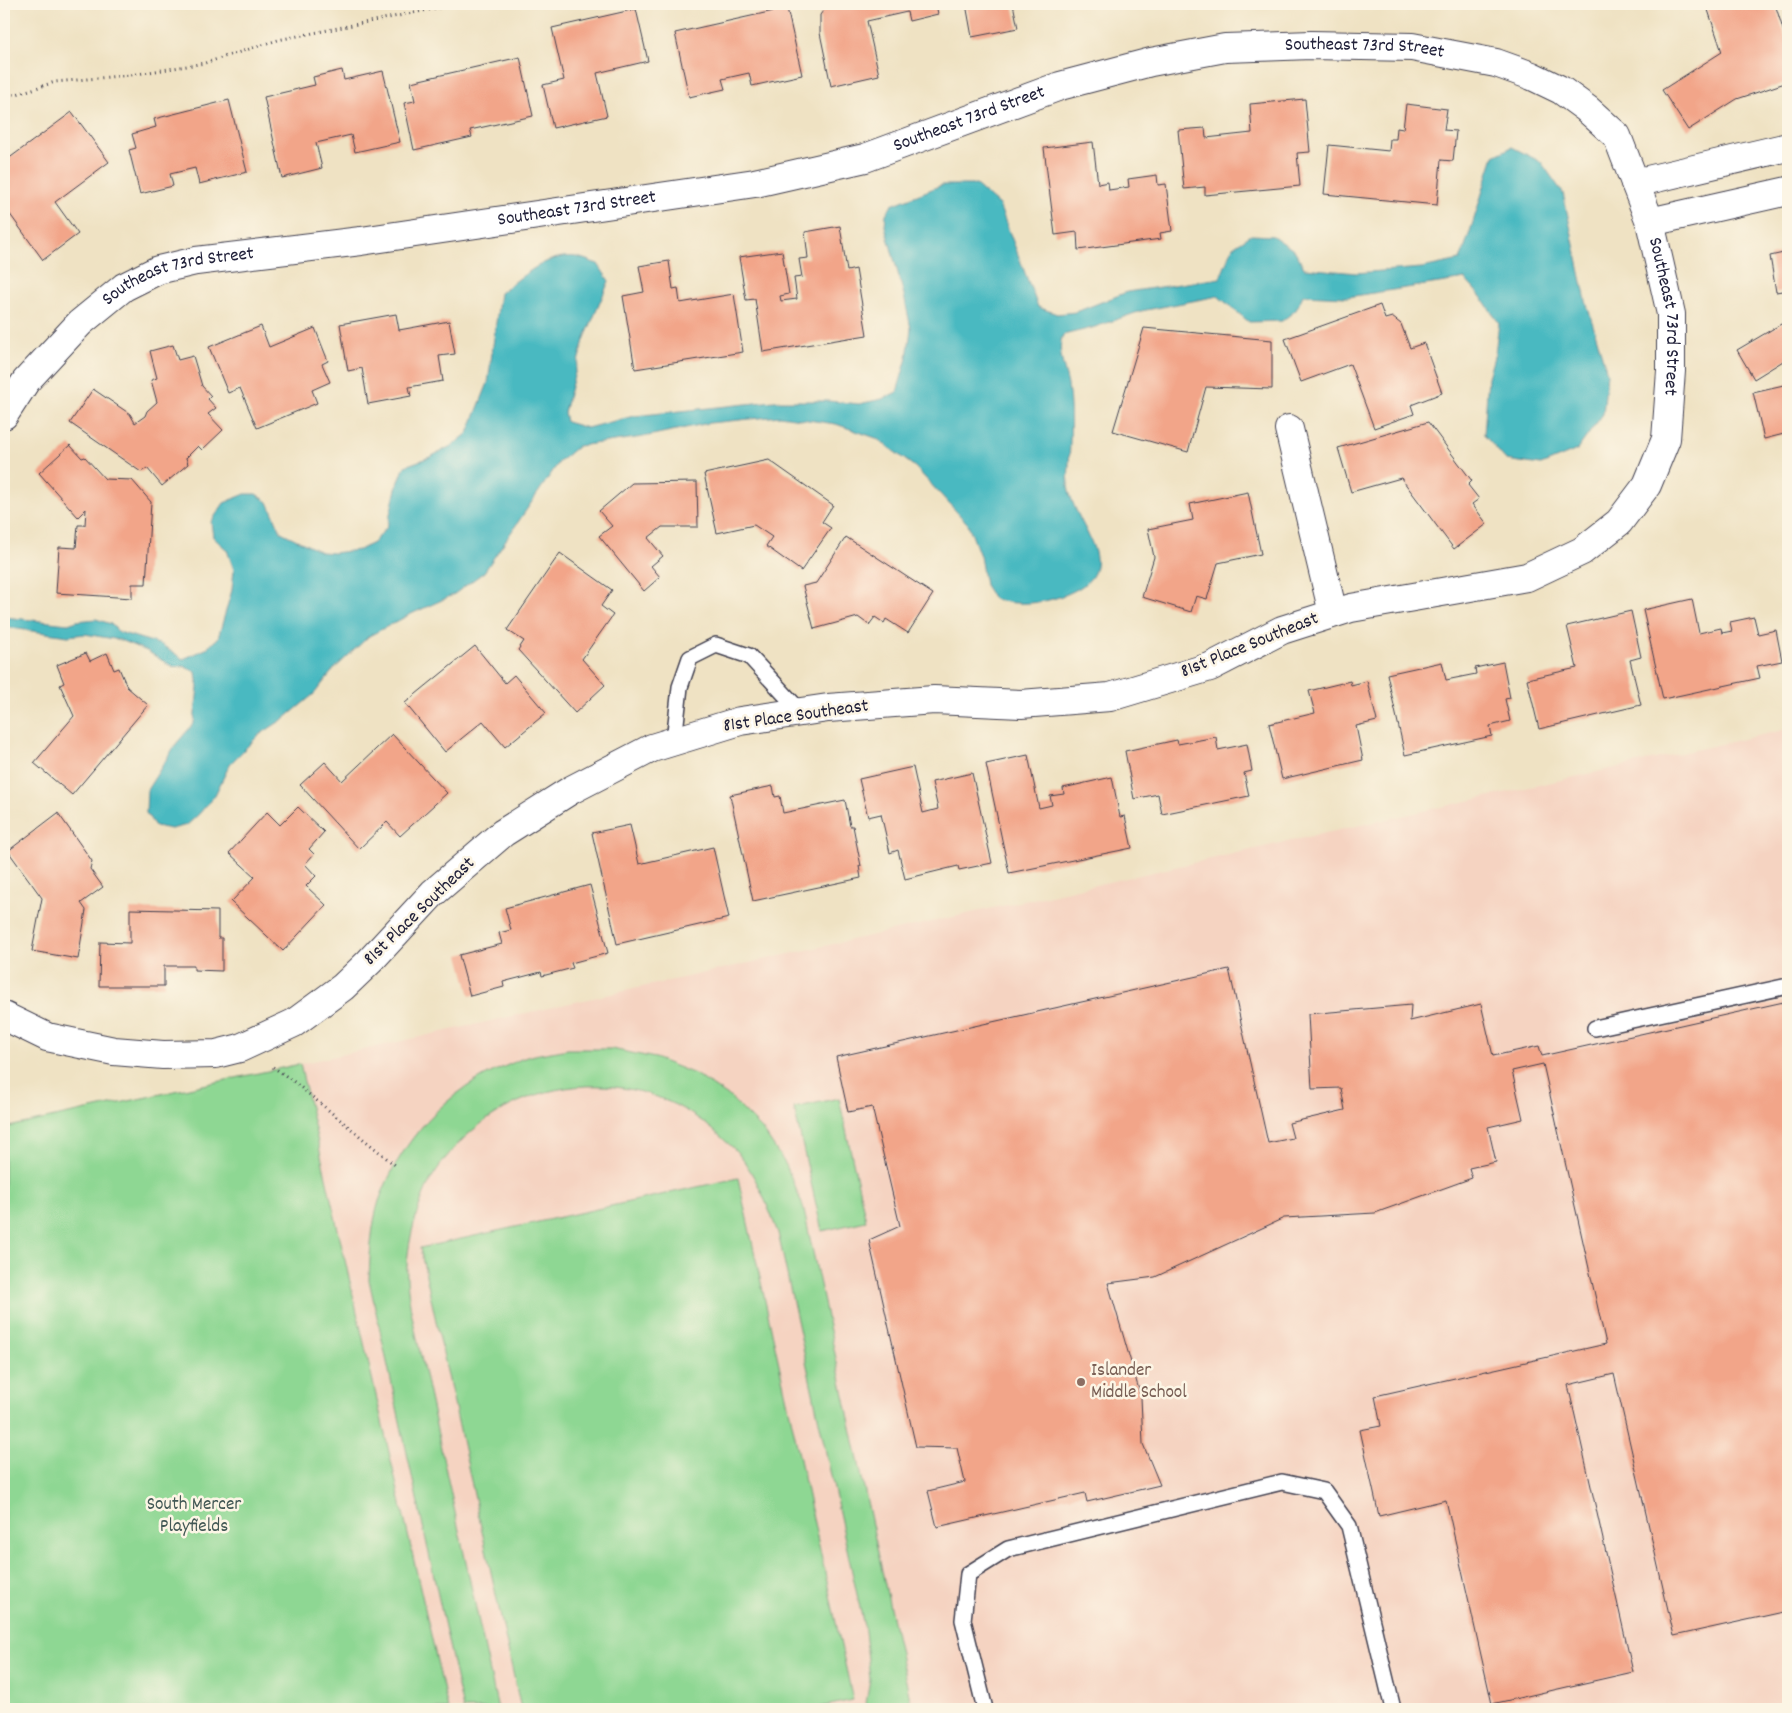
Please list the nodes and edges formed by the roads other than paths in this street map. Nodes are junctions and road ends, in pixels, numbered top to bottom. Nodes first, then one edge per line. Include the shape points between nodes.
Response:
1 (1788, 147) edge
2 (1635, 183) junction
3 (1788, 191) edge
4 (1650, 222) junction
5 (4, 415) edge
6 (1289, 429) dead end
7 (1647, 485) joint
8 (1332, 613) junction
9 (800, 712) junction
10 (674, 741) junction
11 (1788, 986) edge
12 (4, 1016) edge
13 (1595, 1028) dead end
14 (985, 1709) edge
15 (1393, 1709) edge

1 - 2 street
2 - 4 street, Southeast 73rd Street
2 - 5 street, Southeast 73rd Street via 1616,136 1587,109 1561,90 1496,63 1412,47 1311,45 1225,48 1152,62 1060,86 865,158 755,184 362,241 196,261 158,270 124,287 80,323 26,381
3 - 4 street
4 - 7 street, Southeast 73rd Street via 1671,314 1671,372 1666,439
6 - 8 street
7 - 8 street, 81st Place Southeast via 1619,522 1582,551 1527,577
8 - 9 street, 81st Place Southeast via 1282,630 1210,667 1110,697 1021,704 934,700
9 - 10 street, 81st Place Southeast via 740,721
9 - 10 lane via 750,656 716,645 690,658 680,687
10 - 12 street, 81st Place Southeast via 652,748 571,790 503,833 433,893 343,987 294,1023 240,1048 216,1054 163,1055 114,1051 47,1037
11 - 13 lane
14 - 15 lane via 963,1620 968,1574 1008,1548 1282,1482 1324,1491 1349,1526

